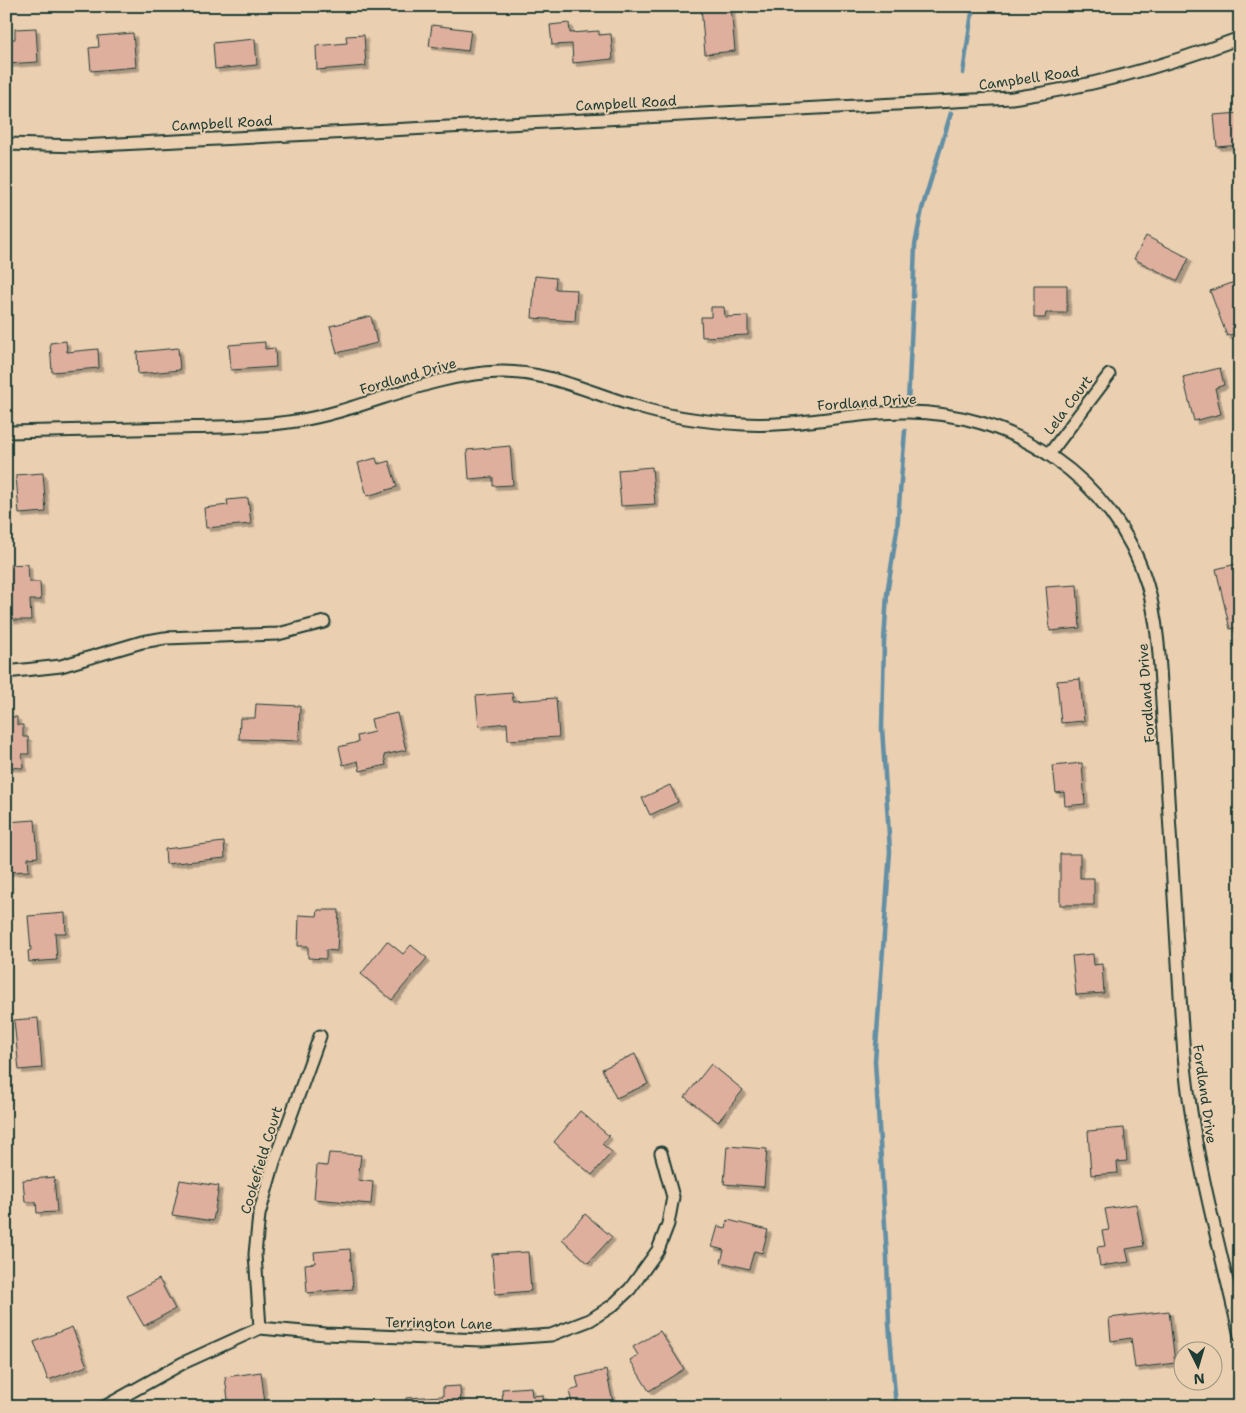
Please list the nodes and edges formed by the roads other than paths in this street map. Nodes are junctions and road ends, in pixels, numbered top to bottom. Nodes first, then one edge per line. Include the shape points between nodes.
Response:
1 (1240, 38) edge
2 (6, 144) edge
3 (1109, 375) dead end
4 (6, 432) edge
5 (1050, 453) junction
6 (324, 622) dead end
7 (6, 672) edge
8 (320, 1036) dead end
9 (661, 1153) dead end
10 (260, 1328) junction
11 (1240, 1336) edge
12 (104, 1407) edge

1 - 2 street, Campbell Road via 1143,72 1012,98 80,146
3 - 5 street, Lela Court
4 - 5 street, Fordland Drive via 242,426 294,421 352,408 451,378 506,372 563,381 640,408 741,424 790,423 878,413 934,414 992,428
5 - 11 street, Fordland Drive via 1097,495 1118,523 1136,554 1153,611 1186,1075 1194,1136
6 - 7 street via 278,634 165,638 60,666
8 - 10 street, Cookefield Court via 286,1127 259,1215 255,1254
9 - 10 street, Terrington Lane via 673,1197 668,1224 658,1250 630,1289 590,1320 551,1335 482,1340
10 - 12 street, Terrington Lane via 183,1363

